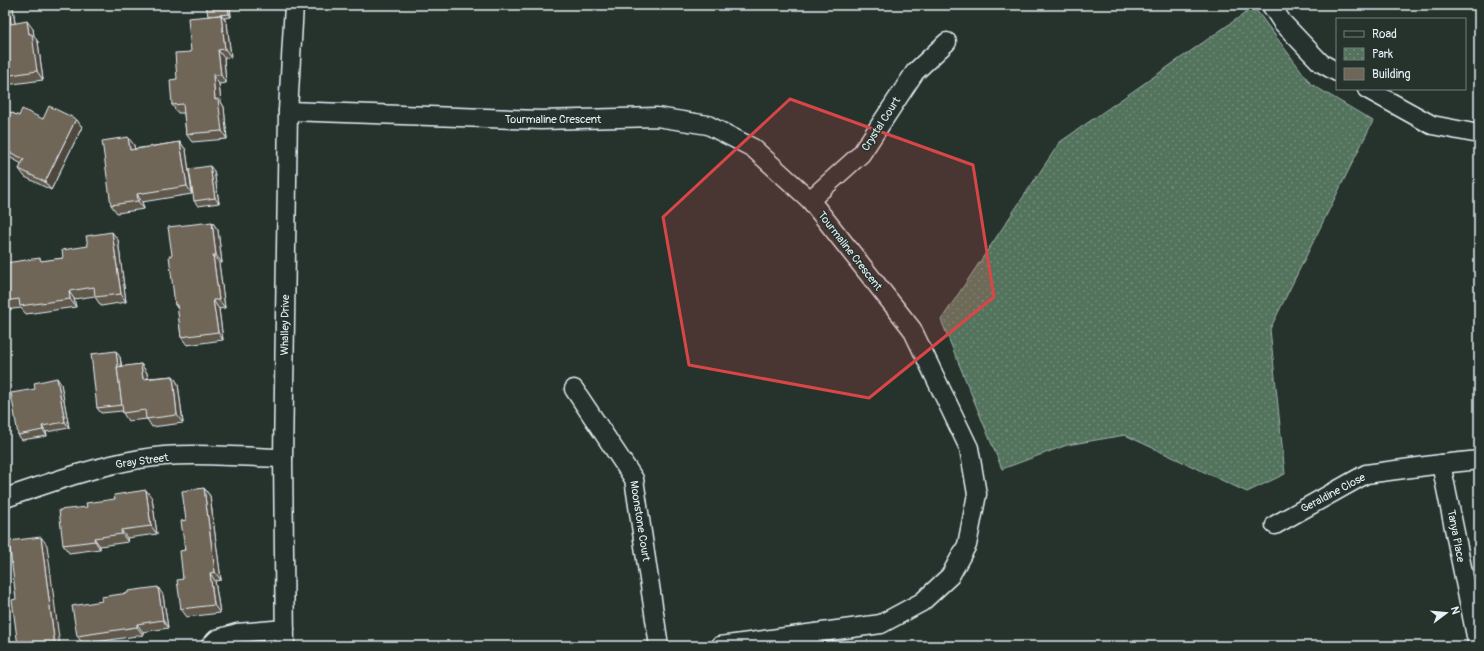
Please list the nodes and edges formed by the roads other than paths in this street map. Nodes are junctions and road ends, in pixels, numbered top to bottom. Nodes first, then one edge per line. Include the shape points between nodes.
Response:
1 (294, 5) edge
2 (1271, 5) edge
3 (947, 42) dead end
4 (1336, 71) edge
5 (1369, 90) edge
6 (288, 111) junction
7 (1479, 134) edge
8 (810, 200) junction
9 (574, 389) dead end
10 (283, 458) junction
11 (1479, 460) edge
12 (1441, 464) junction
13 (5, 498) edge
14 (1275, 525) dead end
15 (285, 637) edge
16 (210, 646) edge
17 (659, 646) edge
18 (720, 646) edge
19 (1478, 646) edge

1 - 6 street, Whalley Drive
2 - 4 street via 1282,22 1321,63
3 - 8 street, Crystal Court via 915,72 861,154
5 - 7 street via 1432,125
6 - 8 street, Tourmaline Crescent via 541,120 657,117 708,125 753,148
6 - 10 street, Whalley Drive
8 - 18 street, Tourmaline Crescent via 912,328 969,448 977,494 967,545 950,576 922,602 881,624
9 - 17 street, Moonstone Court via 634,479
10 - 13 street, Gray Street via 184,456 141,459 84,471
10 - 15 street, Whalley Drive
11 - 12 street
12 - 14 street, Geraldine Close via 1366,474
12 - 19 street, Tanya Place
15 - 16 street via 237,633 217,639

